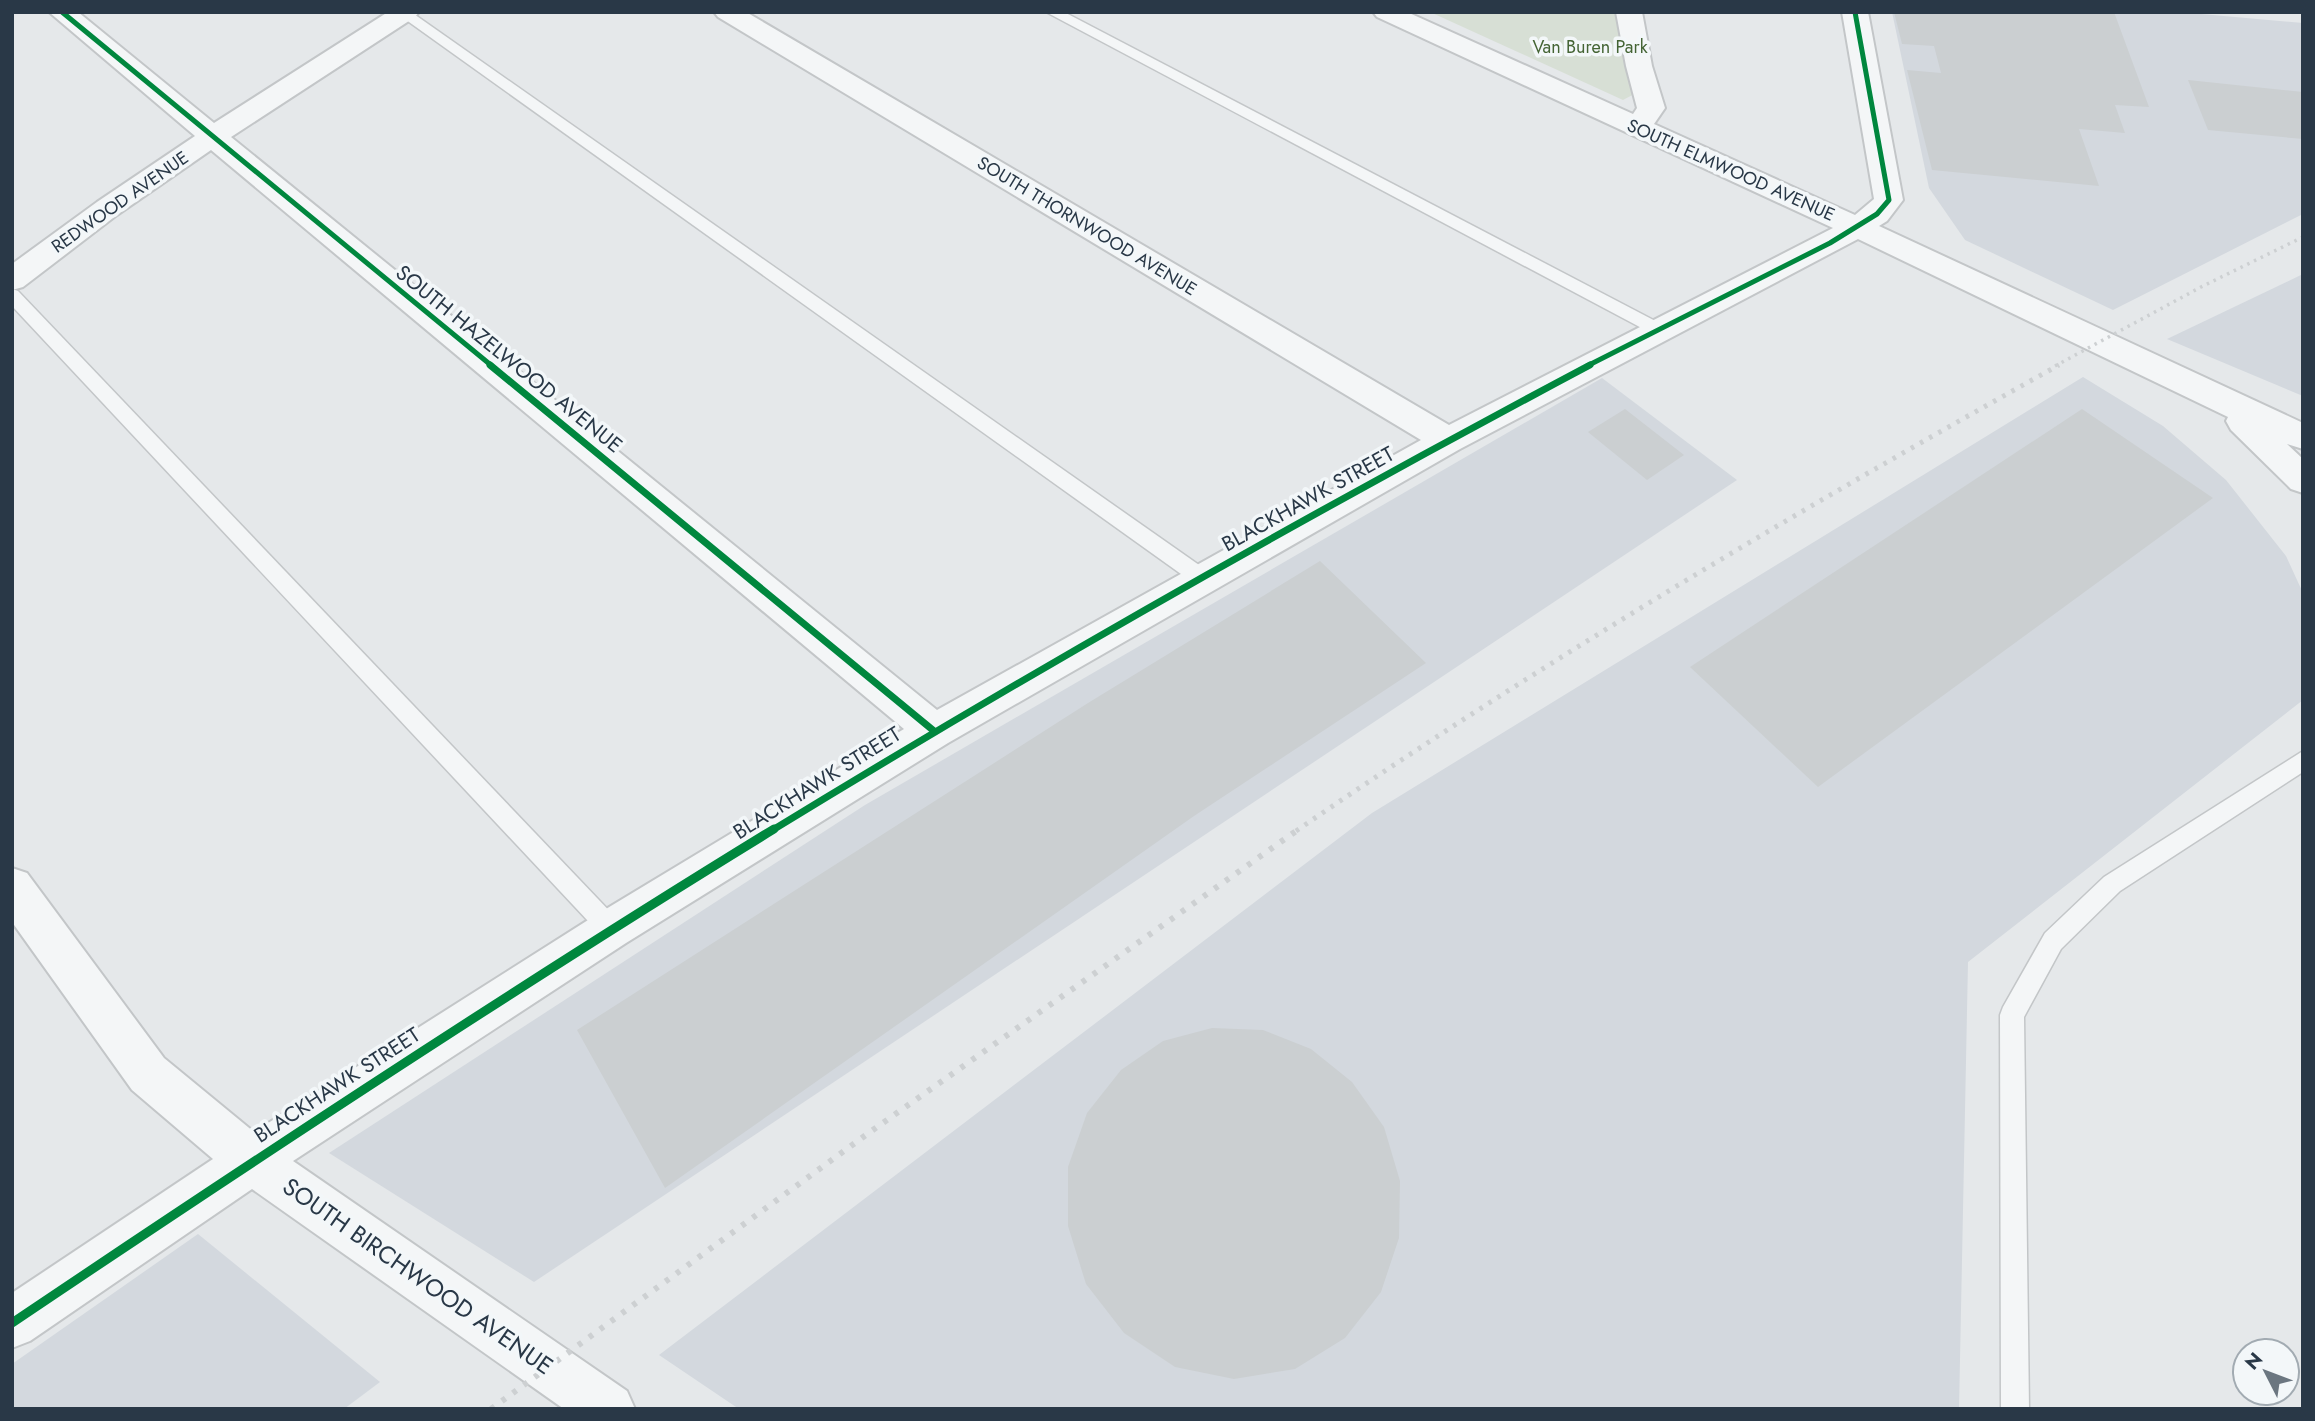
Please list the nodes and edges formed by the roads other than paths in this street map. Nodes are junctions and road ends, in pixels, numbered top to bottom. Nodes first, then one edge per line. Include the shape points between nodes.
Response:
1 (62, 12) edge
2 (727, 12) edge
3 (1053, 12) edge
4 (1386, 12) edge
5 (1629, 12) edge
6 (1855, 12) edge
7 (404, 13) edge
8 (1637, 128) junction
9 (212, 137) junction
10 (1857, 227) junction
11 (12, 280) edge
12 (12, 295) edge
13 (1657, 329) junction
14 (2224, 403) junction
15 (2303, 438) edge
16 (1448, 440) junction
17 (2303, 480) edge
18 (1202, 578) junction
19 (934, 732) junction
20 (2303, 760) edge
21 (12, 887) edge
22 (611, 929) junction
23 (252, 1161) junction
24 (12, 1323) edge
25 (609, 1409) edge
26 (2015, 1409) edge

1 - 9 street, SOUTH HAZELWOOD AVENUE
2 - 16 street, SOUTH THORNWOOD AVENUE
3 - 13 lane
4 - 8 street, SOUTH ELMWOOD AVENUE
5 - 8 street via 1651,108
6 - 10 street, BLACKHAWK STREET via 1889,200
7 - 9 street, REDWOOD AVENUE
7 - 18 lane
8 - 10 street, SOUTH ELMWOOD AVENUE
9 - 11 street, REDWOOD AVENUE via 71,233
9 - 19 street, SOUTH HAZELWOOD AVENUE
10 - 13 street, BLACKHAWK STREET
10 - 14 street, SOUTH ELMWOOD AVENUE
12 - 22 lane
13 - 16 street, BLACKHAWK STREET
14 - 15 street, SOUTH ELMWOOD AVENUE
14 - 17 street
16 - 18 street, BLACKHAWK STREET
18 - 19 street, BLACKHAWK STREET
19 - 22 street, BLACKHAWK STREET
20 - 26 lane via 2112,884 2053,941 2012,1015
21 - 23 street, SOUTH BIRCHWOOD AVENUE via 148,1074
22 - 23 street, BLACKHAWK STREET
23 - 24 street, BLACKHAWK STREET
23 - 25 street, SOUTH BIRCHWOOD AVENUE

